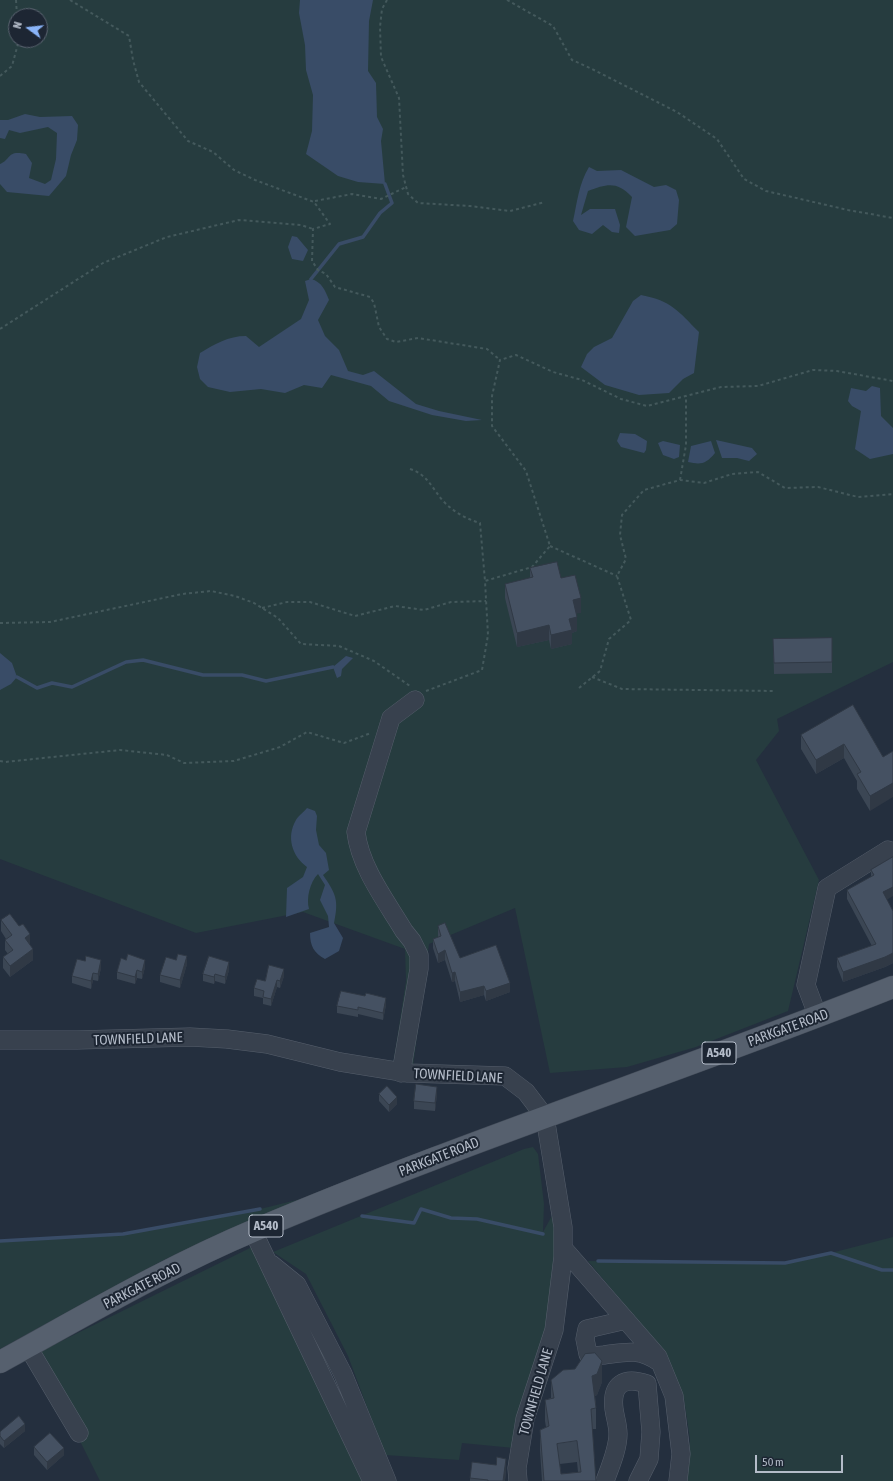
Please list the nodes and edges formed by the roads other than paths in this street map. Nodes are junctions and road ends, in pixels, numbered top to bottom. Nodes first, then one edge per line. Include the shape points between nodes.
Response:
1 (415, 694) road end
2 (893, 852) edge
3 (893, 987) edge
4 (818, 1017) junction
5 (1, 1041) edge
6 (401, 1072) junction
7 (545, 1117) junction
8 (253, 1231) junction
9 (563, 1248) junction
10 (267, 1261) junction
11 (626, 1320) junction
12 (28, 1347) junction
13 (0, 1362) edge
14 (661, 1364) junction
15 (79, 1433) dead end
16 (517, 1474) edge
17 (372, 1481) edge
18 (387, 1481) edge
19 (605, 1481) edge
20 (638, 1481) edge
21 (678, 1481) edge

1 - 6 street via 391,718 356,832 363,862 419,955 412,1016
2 - 4 street via 888,850 827,888 806,985
3 - 4 main road, PARKGATE ROAD / A540
4 - 7 main road, PARKGATE ROAD / A540
5 - 6 street, TOWNFIELD LANE via 190,1037 227,1039 267,1044 340,1062
6 - 7 street, TOWNFIELD LANE via 505,1076 526,1092
7 - 8 main road, PARKGATE ROAD / A540
7 - 9 street, TOWNFIELD LANE via 563,1227
8 - 10 street
8 - 12 main road, PARKGATE ROAD / A540 via 139,1286
9 - 11 street
9 - 16 street, TOWNFIELD LANE via 554,1330 525,1419
10 - 17 street
10 - 18 street via 297,1286 343,1374
11 - 14 street via 658,1357
11 - 14 street via 587,1329 585,1339 588,1354 594,1356 640,1352
12 - 13 main road, PARKGATE ROAD / A540
12 - 15 street
14 - 21 street via 674,1396 681,1454
19 - 20 street via 618,1434 614,1397 617,1387 622,1382 632,1380 647,1384 651,1432 649,1458

